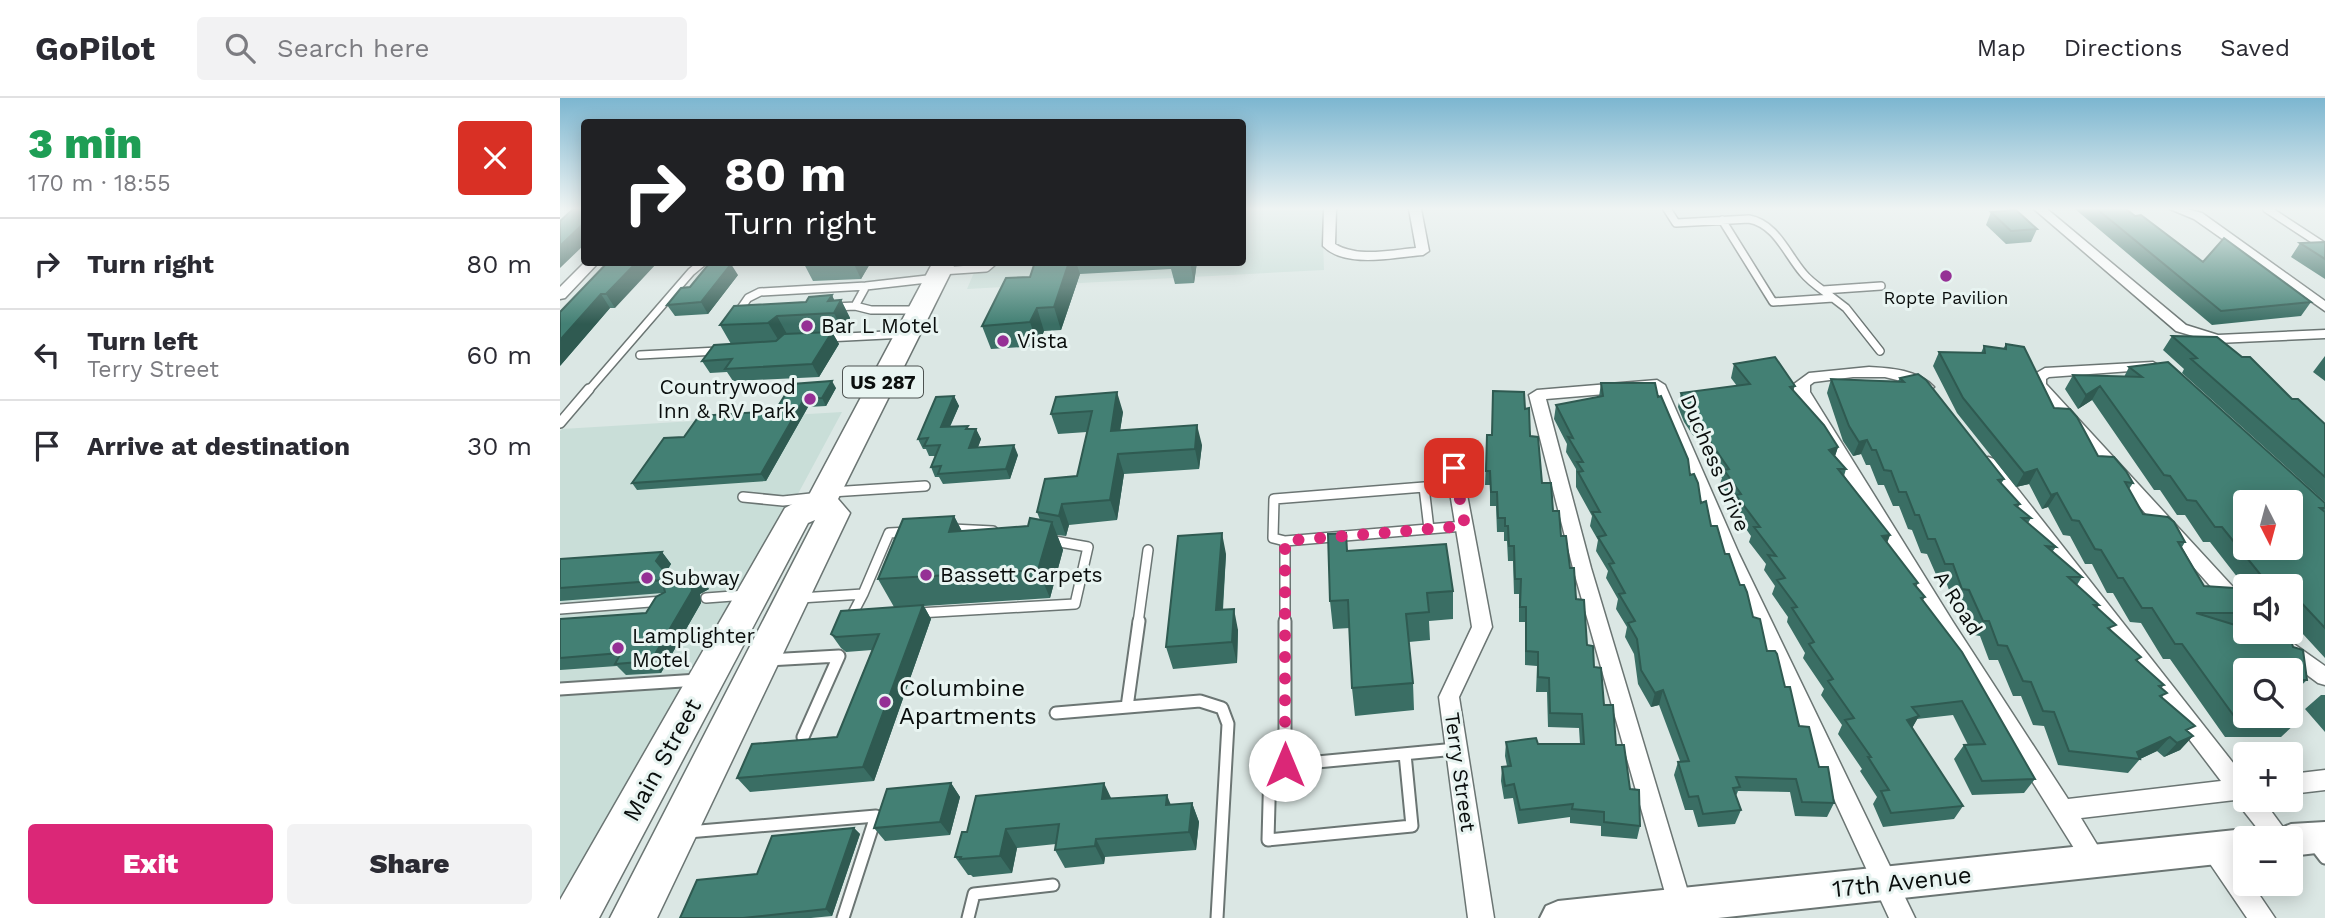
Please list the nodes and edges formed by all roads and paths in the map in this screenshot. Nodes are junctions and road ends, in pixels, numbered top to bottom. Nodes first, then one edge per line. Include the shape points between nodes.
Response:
1 (1330, 247) edge
2 (1422, 247) edge
3 (1739, 247) edge
4 (1784, 247) edge
5 (2085, 247) edge
6 (2242, 247) edge
7 (589, 266) edge
8 (698, 266) edge
9 (988, 266) edge
10 (941, 270) edge
11 (866, 286) junction
12 (1881, 286) dead end
13 (1823, 290) junction
14 (560, 295) edge
15 (1833, 298) junction
16 (855, 306) junction
17 (2325, 306) edge
18 (828, 307) edge
19 (749, 313) edge
20 (914, 322) junction
21 (2325, 334) edge
22 (814, 339) edge
23 (730, 350) edge
24 (1880, 351) dead end
25 (640, 355) dead end
26 (2170, 374) edge
27 (1941, 404) edge
28 (560, 422) edge
29 (1974, 446) edge
30 (1454, 468) dead end
31 (925, 486) dead end
32 (743, 497) dead end
33 (823, 498) junction
34 (1465, 526) junction
35 (1429, 529) junction
36 (937, 530) edge
37 (925, 531) edge
38 (999, 532) edge
39 (1037, 538) edge
40 (1285, 541) junction
41 (1149, 550) dead end
42 (863, 594) junction
43 (752, 595) junction
44 (706, 598) dead end
45 (791, 599) junction
46 (2233, 599) edge
47 (668, 601) edge
48 (560, 609) edge
49 (904, 614) edge
50 (864, 616) edge
51 (2280, 644) edge
52 (760, 661) junction
53 (2325, 677) edge
54 (706, 679) junction
55 (560, 689) edge
56 (1127, 707) junction
57 (1056, 713) dead end
58 (803, 737) edge
59 (1456, 749) junction
60 (1405, 754) junction
61 (1285, 765) junction
62 (2233, 778) edge
63 (2325, 780) edge
64 (2303, 783) edge
65 (2233, 794) edge
66 (2062, 810) junction
67 (2269, 812) edge
68 (674, 834) junction
69 (2306, 842) edge
70 (2229, 847) edge
71 (2095, 861) junction
72 (1887, 883) junction
73 (1054, 885) dead end
74 (1680, 905) junction
75 (575, 918) edge
76 (633, 918) edge
77 (843, 918) edge
78 (968, 918) edge
79 (1217, 918) edge
80 (1481, 918) edge
81 (1558, 918) edge
82 (1902, 918) edge
83 (2262, 918) edge

1 - 2 street via 1354,255 1423,251
3 - 15 lane via 1773,302
4 - 13 lane via 1804,275
5 - 21 street via 2181,328 2217,340
6 - 17 street
7 - 14 street
8 - 28 lane
9 - 10 lane
10 - 11 lane
10 - 20 highway, Main Street / US 287
11 - 16 lane
11 - 19 lane via 760,292 748,298 739,311
12 - 13 lane
13 - 15 lane
15 - 24 lane
16 - 18 lane
16 - 20 lane
20 - 22 lane
20 - 33 highway, Main Street / US 287
23 - 25 lane
26 - 46 street via 2161,365 2045,373 2038,378 2039,385
27 - 66 street, A Road via 1923,384 1885,373 1821,376 1802,384 1802,392
29 - 62 street
30 - 34 street, Terry Street
31 - 33 lane
32 - 33 lane
33 - 43 highway, Main Street / US 287 via 796,516
33 - 45 highway, Main Street via 834,513
34 - 35 lane
34 - 59 street, Terry Street via 1482,627 1449,697
35 - 40 lane
35 - 40 lane via 1424,488 1274,499 1273,538
36 - 38 lane
37 - 42 lane via 889,533
39 - 49 lane via 1088,547 1075,604
40 - 61 lane
41 - 56 lane
42 - 45 lane
42 - 50 lane via 851,617
43 - 44 lane
43 - 54 highway, Main Street / US 287
45 - 52 highway, Main Street
47 - 48 lane
51 - 53 street
52 - 58 lane via 839,656
52 - 68 highway, Main Street
54 - 55 lane
54 - 75 highway, Main Street / US 287
56 - 57 lane
56 - 79 lane via 1200,701 1222,708 1228,724
59 - 60 lane
59 - 80 street, Terry Street
60 - 61 lane
60 - 61 lane via 1412,826 1268,840 1270,766
63 - 64 street
65 - 66 street
66 - 71 street, A Road
67 - 69 street
68 - 76 highway, Main Street
68 - 77 lane via 876,816
70 - 71 main road, 17th Avenue
70 - 83 street
71 - 72 main road, 17th Avenue
72 - 74 main road, 17th Avenue
72 - 74 street, Duchess Drive via 1730,554 1657,385 1537,395
72 - 82 street, Duchess Drive
73 - 78 lane via 974,894
74 - 81 main road, 17th Avenue

